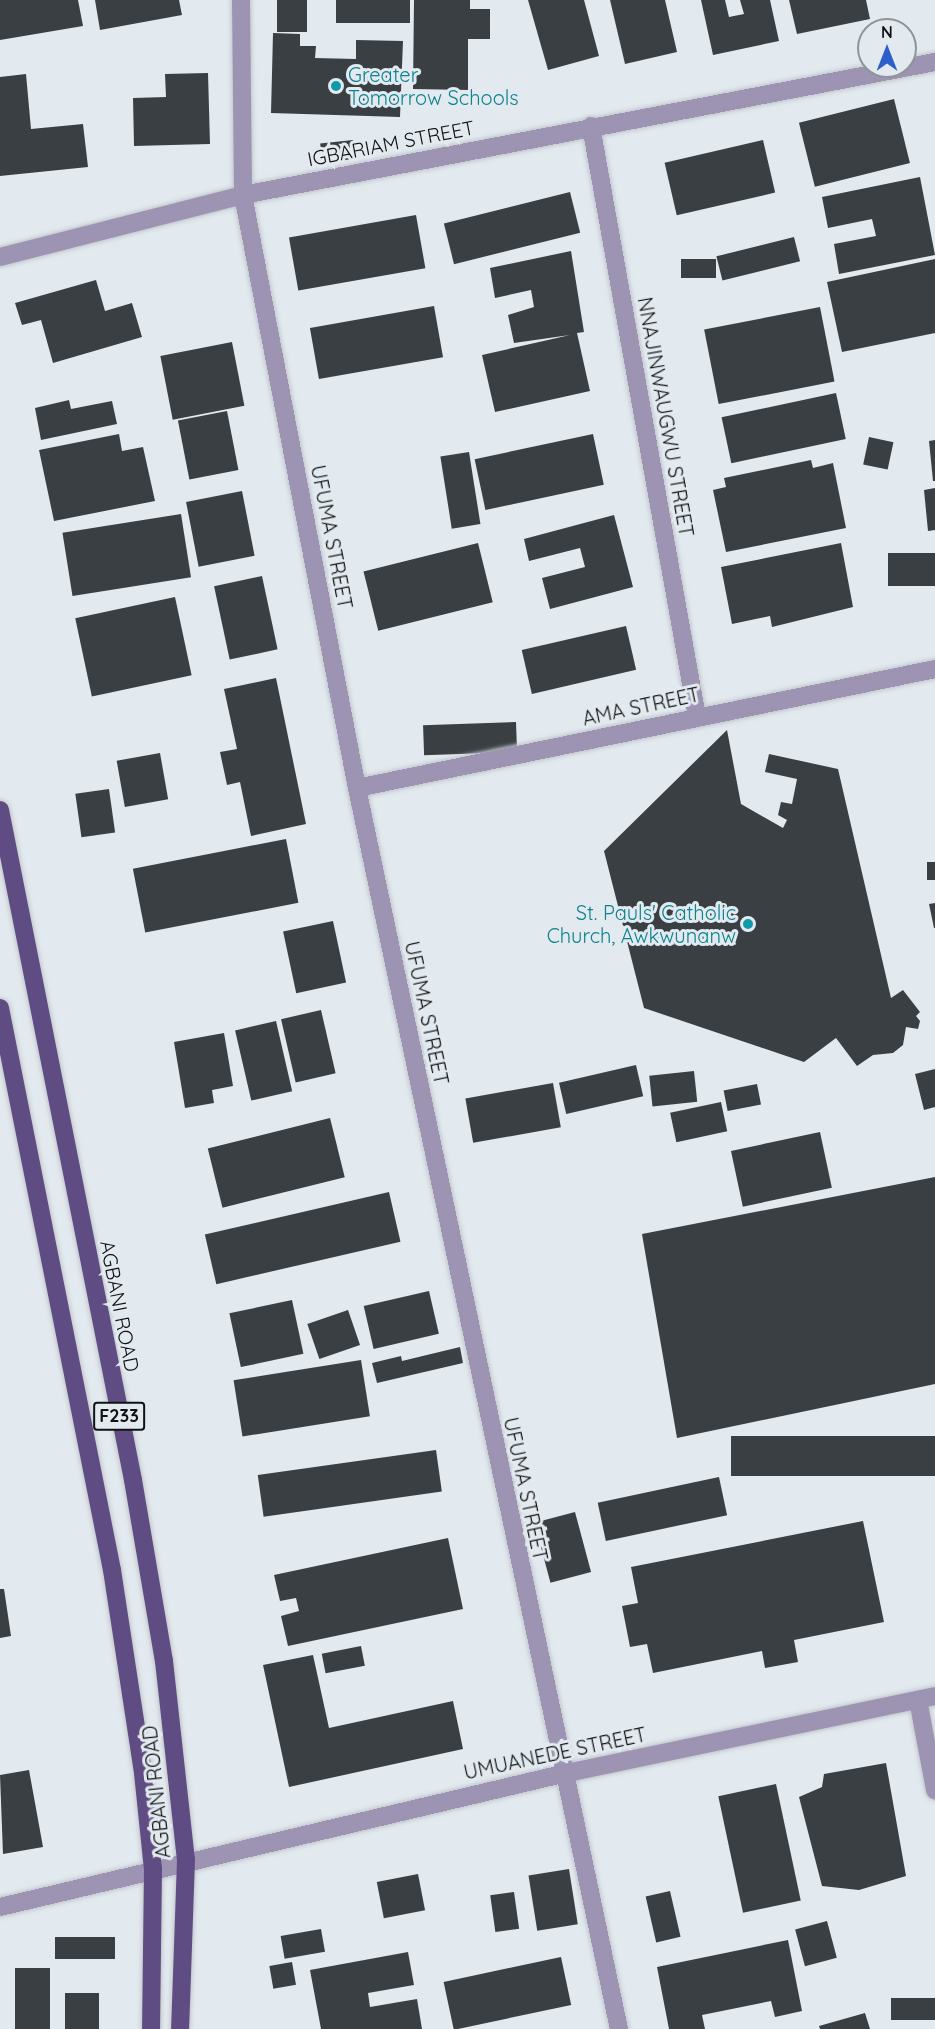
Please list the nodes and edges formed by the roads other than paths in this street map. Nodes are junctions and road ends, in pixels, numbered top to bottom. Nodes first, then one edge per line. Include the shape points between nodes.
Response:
1 (241, 0) edge
2 (935, 62) edge
3 (591, 126) junction
4 (243, 195) junction
5 (0, 257) edge
6 (935, 669) edge
7 (697, 717) junction
8 (357, 788) junction
9 (0, 810) edge
10 (0, 1008) edge
11 (927, 1698) edge
12 (562, 1774) junction
13 (935, 1790) edge
14 (186, 1860) junction
15 (153, 1869) junction
16 (0, 1906) edge
17 (151, 2029) edge
18 (180, 2029) edge
19 (619, 2029) edge

1 - 4 street, UFUMA STREET
2 - 3 street, IGBARIAM STREET
3 - 4 street, IGBARIAM STREET
3 - 7 street, NNAJINWAUGWU STREET
4 - 5 street, IGBARIAM STREET
4 - 8 street, UFUMA STREET
6 - 7 street, AMA STREET
7 - 8 street, AMA STREET
8 - 12 street, UFUMA STREET
9 - 14 main road, AGBANI ROAD / F233 via 133,1480 164,1661
10 - 15 main road, AGBANI ROAD / F233 via 112,1570
11 - 12 street, UMUANEDE STREET
11 - 13 street
12 - 14 street, UMUANEDE STREET
12 - 19 street, UFUMA STREET
14 - 15 street, UMUANEDE STREET
14 - 18 main road, AGBANI ROAD / F233
15 - 16 street, UMUANEDE STREET
15 - 17 main road, AGBANI ROAD / F233

